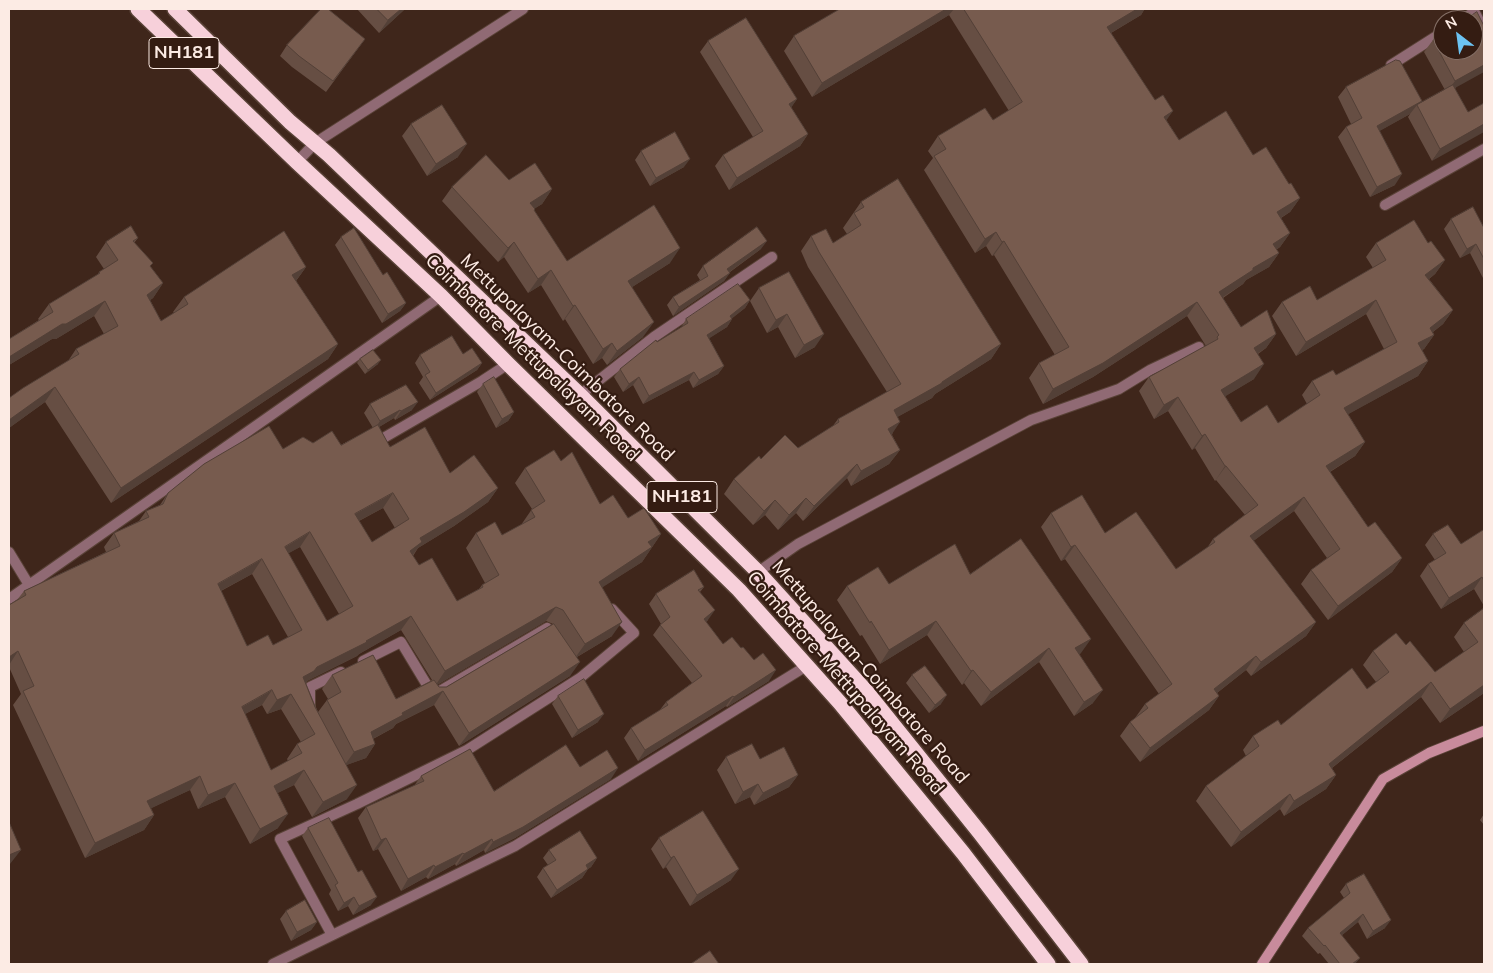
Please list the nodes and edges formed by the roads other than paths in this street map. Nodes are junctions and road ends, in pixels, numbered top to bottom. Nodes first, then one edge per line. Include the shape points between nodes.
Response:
1 (175, 9) edge
2 (523, 9) edge
3 (142, 12) edge
4 (1433, 38) edge
5 (1391, 65) edge
6 (315, 144) junction
7 (1484, 149) edge
8 (297, 162) junction
9 (1385, 205) dead end
10 (772, 257) dead end
11 (441, 296) junction
12 (1198, 346) dead end
13 (508, 364) junction
14 (580, 395) junction
15 (380, 440) edge
16 (9, 552) edge
17 (758, 572) junction
18 (29, 585) junction
19 (739, 590) junction
20 (9, 598) edge
21 (612, 609) edge
22 (558, 644) edge
23 (808, 665) junction
24 (310, 715) edge
25 (1484, 731) edge
26 (332, 935) junction
27 (273, 964) edge
28 (1048, 964) edge
29 (1081, 964) edge
30 (1262, 964) edge

1 - 6 highway, Mettupalayam-Coimbatore Road / NH181
2 - 6 street
3 - 8 highway, Coimbatore-Mettupalayam Road / NH181
4 - 5 street
6 - 8 street
6 - 14 highway, Mettupalayam-Coimbatore Road / NH181
7 - 9 street
8 - 11 highway, Coimbatore-Mettupalayam Road / NH181
10 - 14 street via 654,337
11 - 13 highway, Coimbatore-Mettupalayam Road / NH181
11 - 18 street
12 - 17 street via 1119,389 1031,420 798,544
13 - 15 street
13 - 19 highway, Coimbatore-Mettupalayam Road / NH181
14 - 17 highway, Mettupalayam-Coimbatore Road / NH181
16 - 18 street
17 - 19 highway
17 - 29 highway, Mettupalayam-Coimbatore Road / NH181 via 866,691
18 - 20 street
19 - 23 highway, Coimbatore-Mettupalayam Road / NH181
21 - 26 street via 634,633 545,699 467,750 354,800 280,839
22 - 24 street via 547,628 433,695 401,642 310,687
23 - 26 street via 514,846
23 - 28 highway, Coimbatore-Mettupalayam Road / NH181 via 963,853
25 - 30 street via 1429,753 1383,779
26 - 27 street

